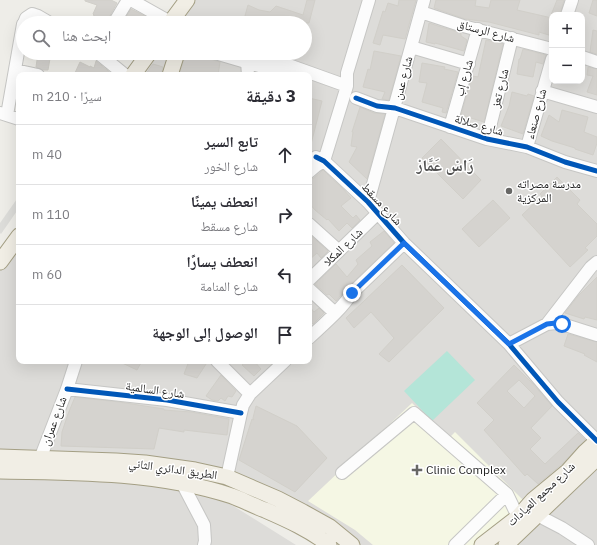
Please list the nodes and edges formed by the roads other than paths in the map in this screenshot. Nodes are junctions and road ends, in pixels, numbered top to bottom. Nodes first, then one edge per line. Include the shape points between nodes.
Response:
1 (129, 0) edge
2 (369, 0) edge
3 (424, 0) edge
4 (572, 0) edge
5 (186, 1) edge
6 (421, 12) junction
7 (568, 12) edge
8 (119, 16) edge
9 (160, 16) edge
10 (178, 16) edge
11 (478, 29) junction
12 (512, 38) junction
13 (411, 47) junction
14 (549, 48) edge
15 (585, 58) edge
16 (17, 60) edge
17 (107, 60) edge
18 (144, 60) edge
19 (175, 60) edge
20 (251, 60) edge
21 (256, 60) edge
22 (257, 60) edge
23 (597, 62) edge
24 (469, 64) junction
25 (549, 69) edge
26 (15, 70) junction
27 (24, 72) edge
28 (121, 72) edge
29 (135, 72) edge
30 (171, 72) edge
31 (249, 72) edge
32 (283, 72) edge
33 (291, 72) edge
34 (312, 79) edge
35 (312, 82) edge
36 (342, 90) junction
37 (542, 91) junction
38 (597, 107) edge
39 (395, 108) junction
40 (3, 114) edge
41 (16, 118) edge
42 (450, 127) junction
43 (487, 138) junction
44 (527, 147) junction
45 (314, 166) edge
46 (597, 171) edge
47 (368, 202) junction
48 (378, 214) junction
49 (312, 227) edge
50 (16, 240) edge
51 (404, 243) junction
52 (339, 251) junction
53 (7, 254) edge
54 (597, 262) edge
55 (312, 277) edge
56 (312, 292) edge
57 (335, 313) junction
58 (547, 324) junction
59 (312, 335) edge
60 (597, 335) edge
61 (509, 344) junction
62 (75, 364) edge
63 (220, 364) edge
64 (282, 364) edge
65 (67, 389) junction
66 (250, 394) junction
67 (241, 413) junction
68 (597, 441) edge
69 (0, 457) edge
70 (597, 458) edge
71 (40, 459) junction
72 (0, 471) edge
73 (342, 473) dead end
74 (227, 477) junction
75 (182, 484) junction
76 (507, 494) junction
77 (537, 515) junction
78 (518, 516) junction
79 (585, 544) edge
80 (204, 545) edge
81 (329, 545) edge
82 (352, 545) edge
83 (455, 545) edge
84 (482, 545) edge
85 (506, 545) edge

1 - 8 street
1 - 9 street
2 - 36 street
3 - 6 street, شارع عدن
4 - 7 street
5 - 10 main road
6 - 11 street, شارع الرستاق
6 - 13 street, شارع عدن
11 - 12 street, شارع الرستاق
11 - 24 street, شارع إب
12 - 14 street, شارع الرستاق
12 - 43 street, شارع تعز
13 - 24 street
13 - 39 street, شارع عدن
15 - 23 street
16 - 26 street
17 - 28 street
18 - 29 main road
19 - 30 main road
20 - 31 street
21 - 32 street
22 - 33 street
24 - 42 street, شارع إب
25 - 37 street, شارع صنعاء
26 - 27 street
26 - 40 street
34 - 36 street
35 - 36 street
36 - 39 street, شارع صلالة via 377,106
36 - 45 street
37 - 38 street
37 - 44 street, شارع صنعاء
39 - 42 street, شارع صلالة
39 - 47 street, شارع عدن
40 - 41 street
42 - 43 street, شارع صلالة
43 - 44 street, شارع صلالة
44 - 46 street, شارع صلالة
45 - 47 street, شارع مسقط
47 - 48 street, شارع مسقط
48 - 51 street, شارع مسقط
48 - 52 street, شارع المكلا
49 - 52 street
50 - 53 main road
51 - 57 street
51 - 61 street, شارع مسقط
52 - 55 street, شارع المكلا
54 - 58 street
56 - 57 street
57 - 59 street
58 - 60 street via 562,324
58 - 61 street
61 - 68 street, شارع مسقط via 558,402
62 - 65 street, شارع عمران
63 - 66 street
64 - 66 street
65 - 67 street, شارع السالمية via 167,400
65 - 71 street, شارع عمران
66 - 67 street
67 - 74 street
68 - 78 main road, شارع مجمع العيادات
69 - 71 main road, الطريق الدائري الثاني
70 - 77 main road, شارع مجمع العيادات
71 - 74 main road, الطريق الدائري الثاني via 145,463
72 - 75 main road, الطريق الدائري الثاني via 122,475
73 - 76 street via 414,413
74 - 82 main road, الطريق الدائري الثاني via 304,512 330,527
75 - 80 street via 204,525
75 - 81 main road, الطريق الدائري الثاني via 233,497 298,525
76 - 78 street
76 - 83 street
77 - 79 street
77 - 85 main road, شارع مجمع العيادات
78 - 84 main road, شارع مجمع العيادات

